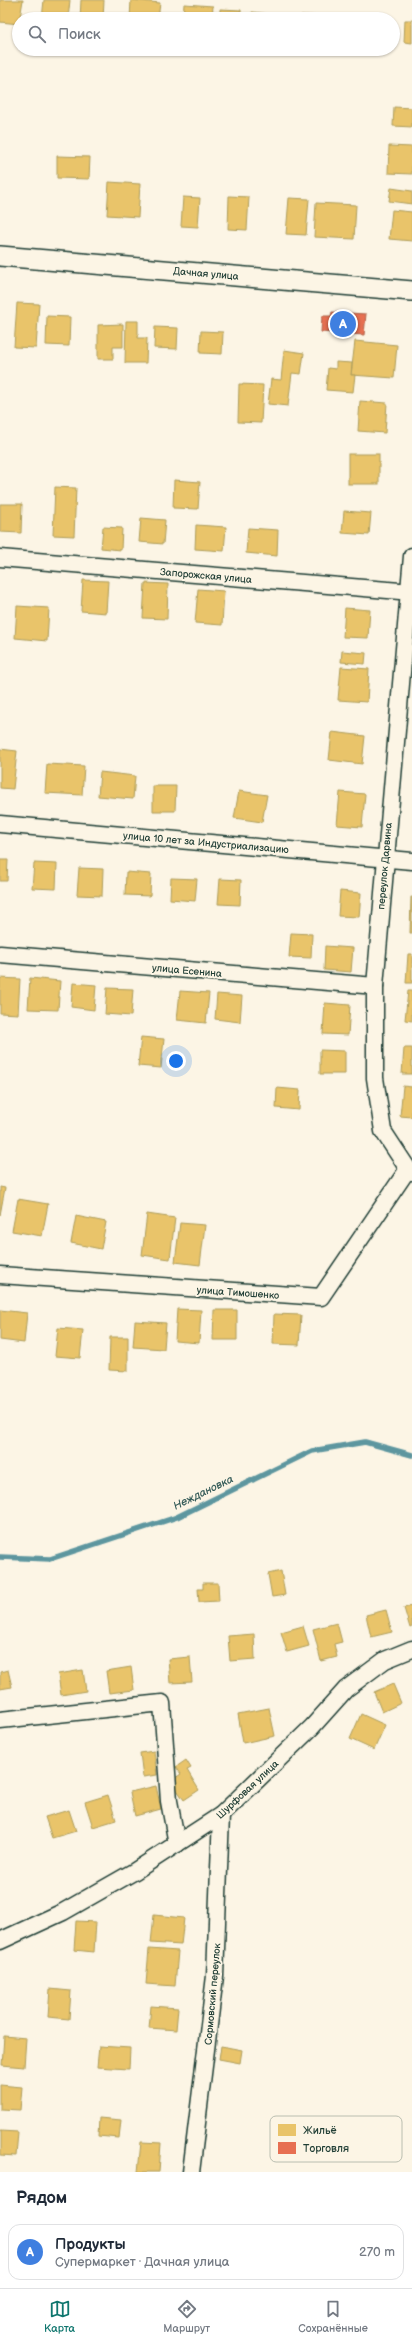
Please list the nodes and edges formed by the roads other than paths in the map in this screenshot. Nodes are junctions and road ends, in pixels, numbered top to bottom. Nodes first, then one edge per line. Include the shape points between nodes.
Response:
1 (0, 256) edge
2 (412, 291) edge
3 (412, 556) edge
4 (0, 558) edge
5 (410, 592) edge
6 (0, 824) edge
7 (384, 858) junction
8 (412, 861) edge
9 (0, 954) edge
10 (375, 986) junction
11 (410, 1170) edge
12 (0, 1276) edge
13 (412, 1649) edge
14 (0, 1720) edge
15 (221, 1815) junction
16 (177, 1844) junction
17 (0, 1941) edge
18 (191, 2172) edge

1 - 2 street, Дачная улица
3 - 5 street, переулок Дарвина
4 - 5 street, Запорожская улица
5 - 7 street, переулок Дарвина
6 - 7 street, улица 10 лет за Индустриализацию
7 - 8 street, улица 10 лет за Индустриализацию
7 - 10 street, переулок Дарвина
9 - 10 street, улица Есенина
10 - 11 street, переулок Дарвина via 375,1078 383,1131
11 - 12 street, улица Тимошенко via 321,1297
13 - 15 street, Шурфовая улица via 385,1660 346,1689 312,1727
14 - 16 street via 162,1703 169,1801
15 - 16 street, Шурфовая улица
15 - 18 street, Сормовский переулок via 215,1976
16 - 17 street, Шурфовая улица via 63,1912

